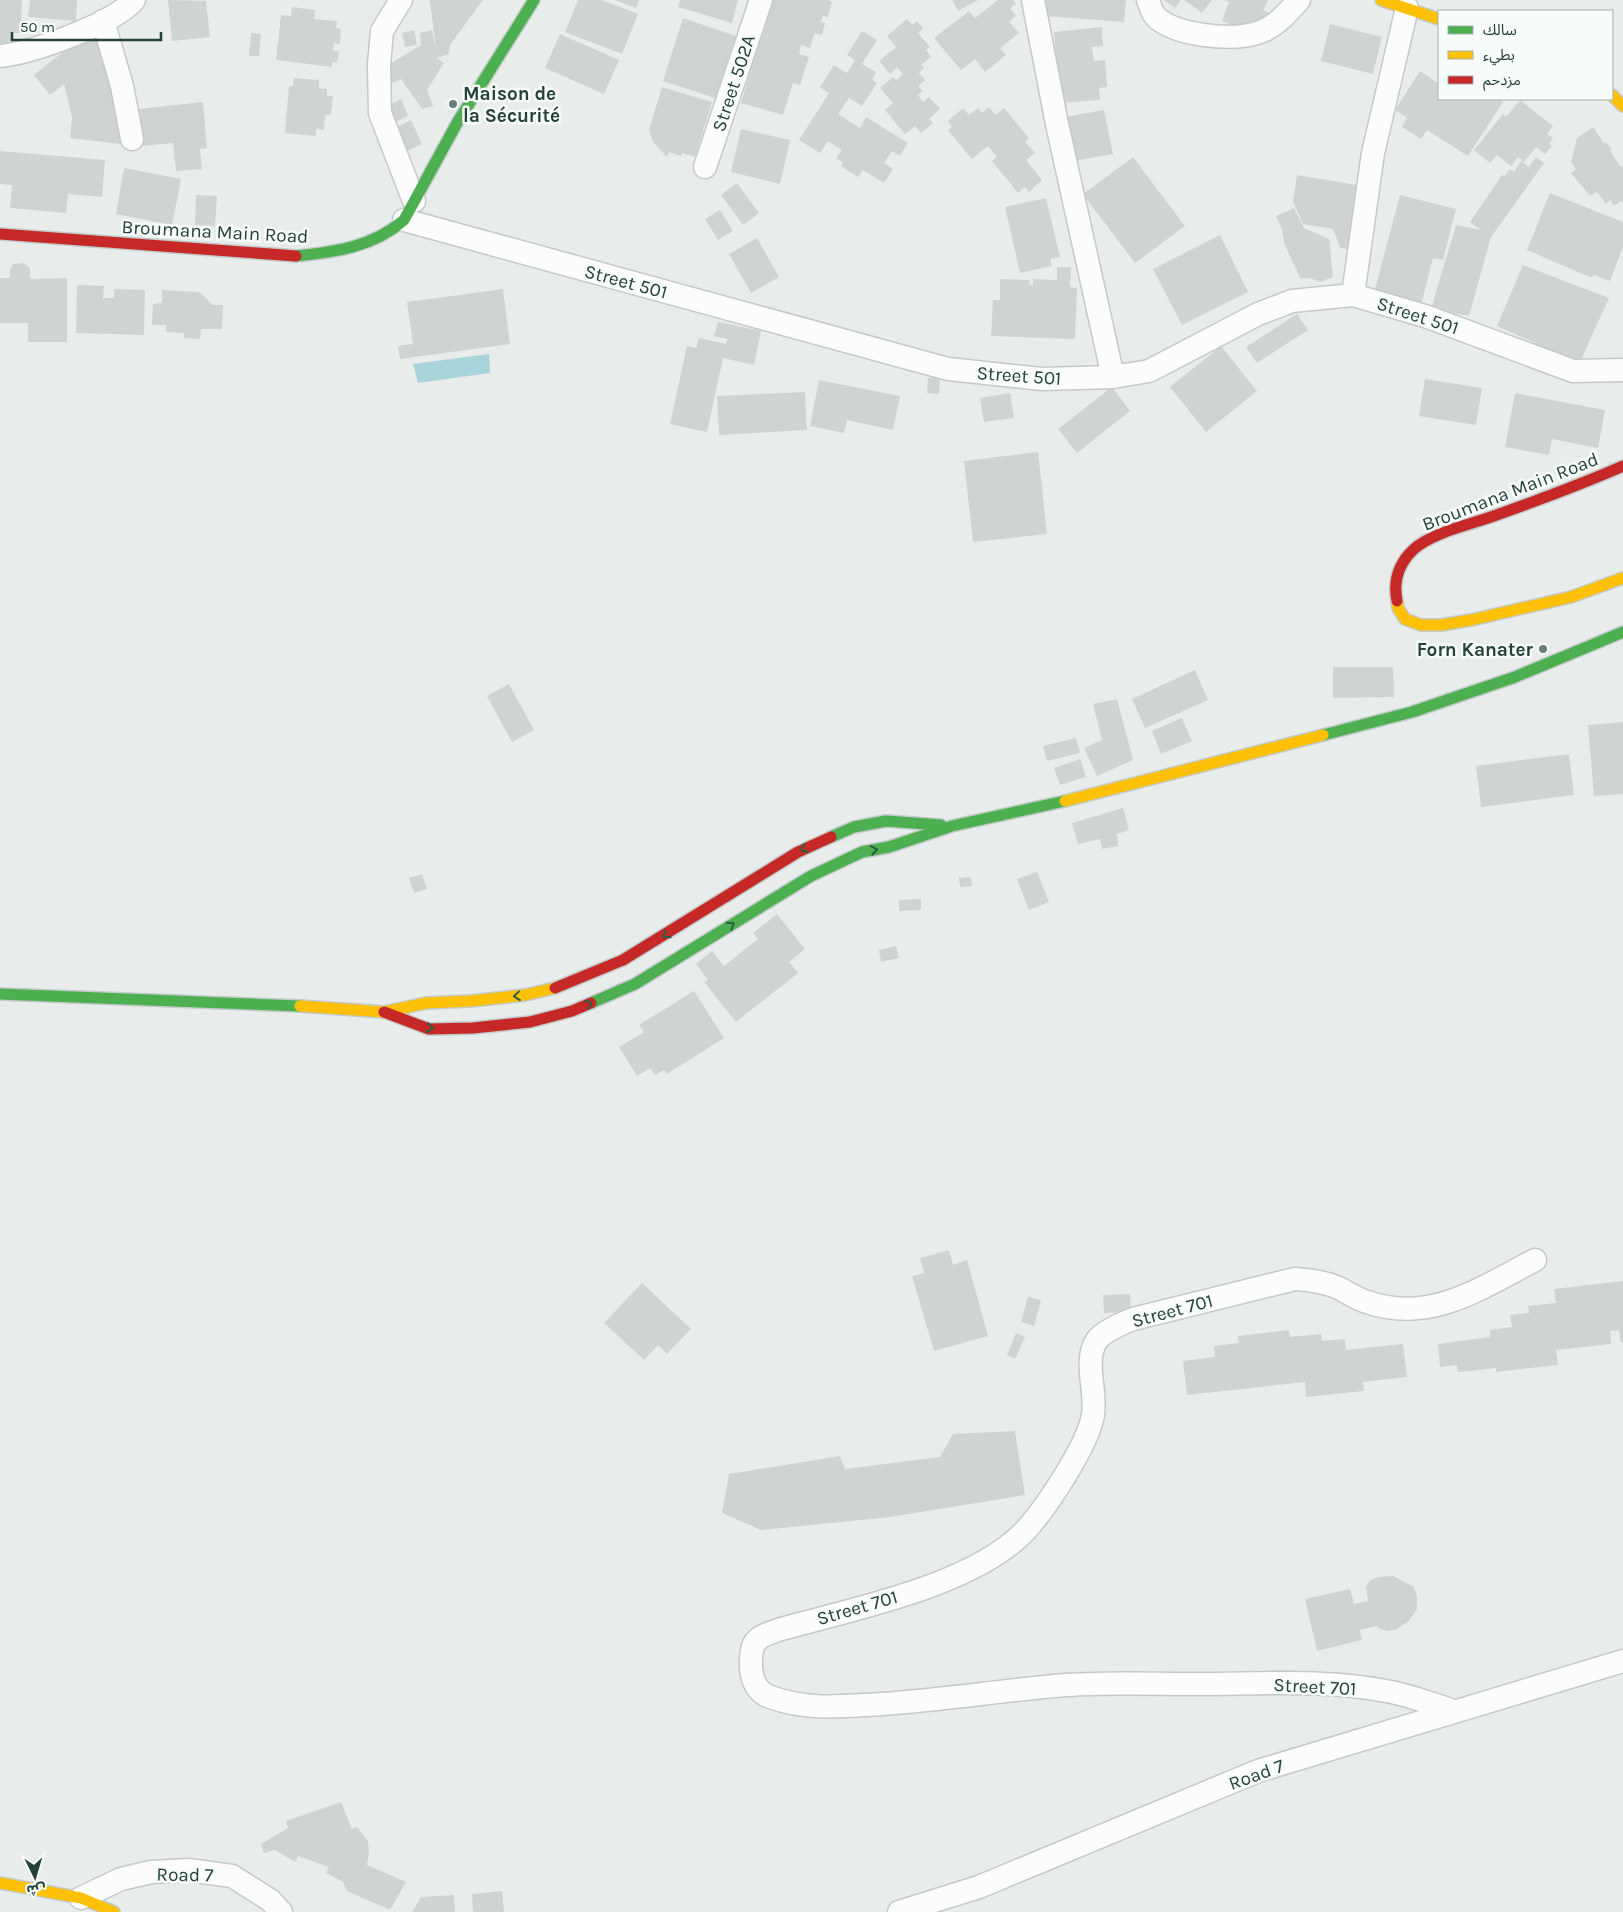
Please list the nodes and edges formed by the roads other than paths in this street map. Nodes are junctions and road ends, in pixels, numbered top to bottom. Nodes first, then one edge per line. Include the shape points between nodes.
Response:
1 (134, 0) edge
2 (401, 0) edge
3 (534, 0) edge
4 (761, 0) edge
5 (1033, 0) edge
6 (1148, 0) edge
7 (1299, 0) edge
8 (1381, 0) edge
9 (1407, 8) junction
10 (1438, 19) edge
11 (102, 21) junction
12 (0, 56) edge
13 (1613, 96) edge
14 (1623, 106) edge
15 (132, 138) dead end
16 (706, 167) dead end
17 (409, 211) junction
18 (0, 234) edge
19 (1353, 295) junction
20 (1623, 370) edge
21 (1112, 377) junction
22 (1623, 466) edge
23 (1623, 578) edge
24 (1623, 632) edge
25 (952, 826) junction
26 (0, 994) edge
27 (384, 1012) junction
28 (1535, 1260) dead end
29 (1623, 1661) edge
30 (1454, 1711) junction
31 (0, 1883) edge
32 (81, 1898) junction
33 (114, 1912) edge
34 (282, 1912) edge
35 (899, 1912) edge

1 - 11 street
2 - 17 street via 382,31 380,113
3 - 17 street, Broumana Main Road via 457,123
4 - 16 street, Street 502A
5 - 21 street
6 - 7 street via 1154,16 1168,26 1224,37 1257,33 1280,21
8 - 9 street
9 - 10 street
9 - 19 street via 1373,153
11 - 12 street via 32,50
11 - 15 street via 122,86
13 - 14 street
17 - 18 street, Broumana Main Road via 392,232 360,246 294,256
17 - 21 street, Street 501 via 948,369 1042,379
19 - 20 street, Street 501 via 1425,316 1573,371
19 - 21 street, Street 501 via 1292,302 1258,314 1148,371
22 - 23 street, Broumana Main Road via 1575,487 1439,535 1415,548 1402,562 1396,577 1395,594 1405,619 1421,625 1441,625 1570,597
24 - 25 street via 1515,676 1412,712 1116,789
25 -> 27 street via 886,821 854,827 798,852 623,960 563,986 525,995 426,1003
27 -> 25 street via 429,1029 530,1022 572,1011 635,984 811,876 862,852 889,848
26 - 27 street via 260,1003
28 - 30 street, Street 701 via 1462,1297 1431,1307 1398,1309 1366,1302 1317,1280 1295,1279 1133,1319 1114,1328 1098,1340 1091,1357 1094,1414 1086,1436 1058,1485 1025,1531 1003,1551 939,1582 759,1637 750,1659 756,1686 767,1696 818,1708 1067,1685 1292,1684 1354,1686 1387,1691
29 - 30 street, Road 7
30 - 35 street, Road 7 via 1258,1772 978,1886
31 - 32 street
32 - 33 street
32 - 34 street, Road 7 via 121,1879 151,1872 189,1870 232,1876 270,1900

